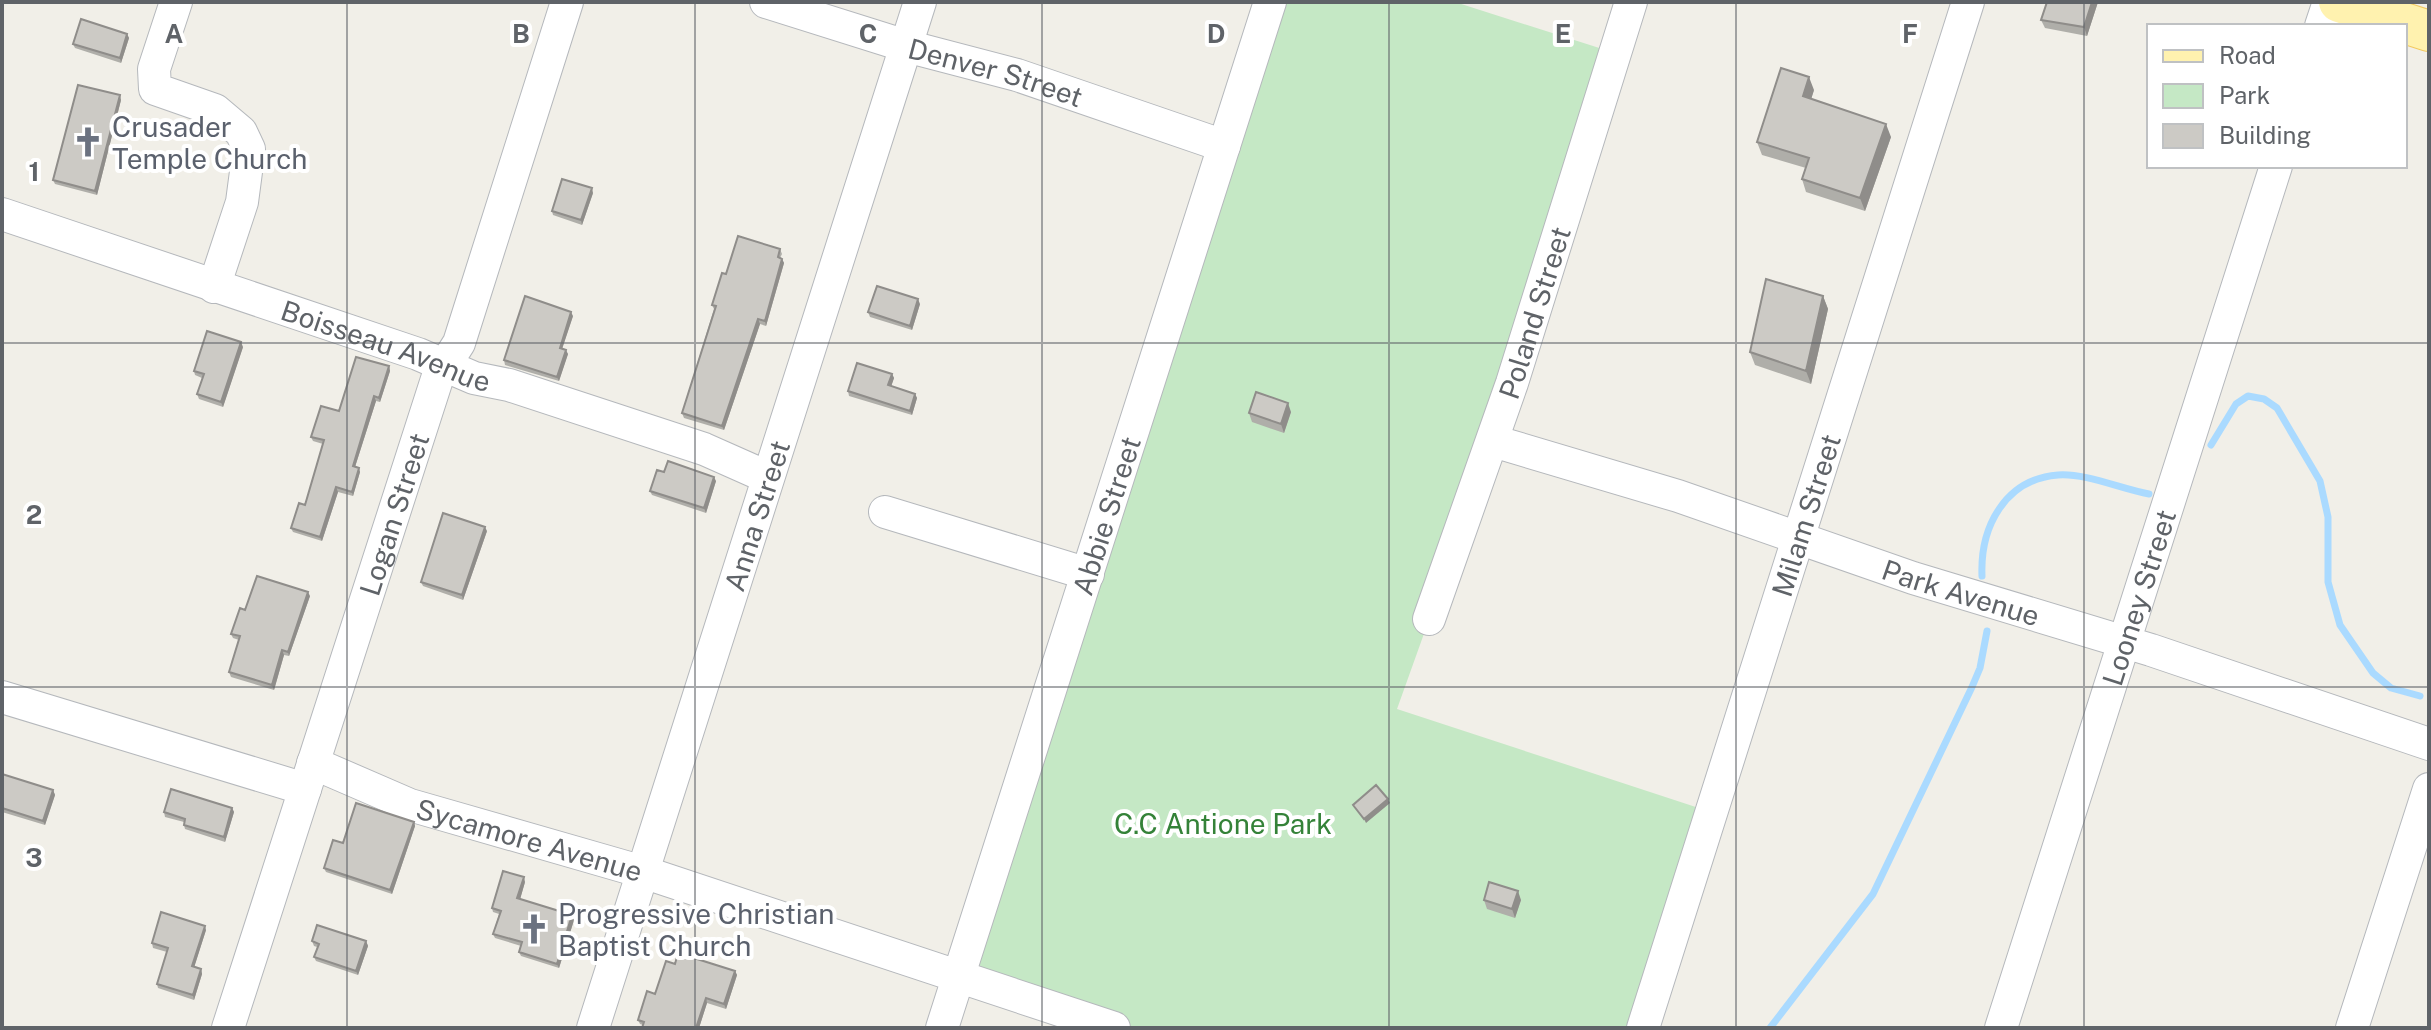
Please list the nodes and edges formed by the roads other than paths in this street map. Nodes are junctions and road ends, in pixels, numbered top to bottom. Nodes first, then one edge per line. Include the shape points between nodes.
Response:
1 (176, 2) edge
2 (567, 2) edge
3 (766, 2) edge
4 (920, 2) edge
5 (1270, 2) edge
6 (1631, 2) edge
7 (1968, 2) edge
8 (2329, 2) edge
9 (2339, 2) edge
10 (2322, 24) edge
11 (2429, 31) edge
12 (906, 46) junction
13 (1224, 146) junction
14 (2275, 168) edge
15 (2, 214) edge
16 (214, 287) junction
17 (446, 365) junction
18 (1493, 441) junction
19 (767, 477) junction
20 (885, 512) dead end
21 (1798, 537) junction
22 (1088, 574) junction
23 (1429, 619) dead end
24 (2124, 642) junction
25 (2, 697) edge
26 (2429, 744) edge
27 (309, 776) junction
28 (2429, 789) edge
29 (643, 872) junction
30 (958, 977) junction
31 (228, 1028) edge
32 (593, 1028) edge
33 (942, 1028) edge
34 (1114, 1028) edge
35 (1643, 1028) edge
36 (2001, 1028) edge
37 (2352, 1028) edge

1 - 16 street via 154,69 155,89 215,110 241,132 249,149 242,202
2 - 17 street, Logan Street via 459,343
3 - 12 street, Denver Street
4 - 12 street, Anna Street
5 - 13 street, Abbie Street
6 - 18 street, Poland Street
7 - 21 street, Milam Street
8 - 10 street
9 - 11 main road
12 - 13 street, Denver Street via 1017,75
12 - 19 street, Anna Street
13 - 22 street, Abbie Street
14 - 24 street, Looney Street
15 - 16 street, Boisseau Avenue
16 - 17 street, Boisseau Avenue
17 - 19 street, Boisseau Avenue via 704,449
17 - 27 street, Logan Street via 434,388
18 - 21 street, Park Avenue
18 - 23 street, Poland Street
19 - 29 street, Anna Street
20 - 22 street
21 - 24 street, Park Avenue
21 - 35 street, Milam Street
22 - 30 street, Abbie Street
24 - 26 street, Park Avenue
24 - 36 street, Looney Street
25 - 27 street, Sycamore Avenue
27 - 29 street, Sycamore Avenue
27 - 31 street, Logan Street
28 - 37 street
29 - 30 street, Sycamore Avenue
29 - 32 street, Anna Street
30 - 33 street, Abbie Street
30 - 34 street, Sycamore Avenue

